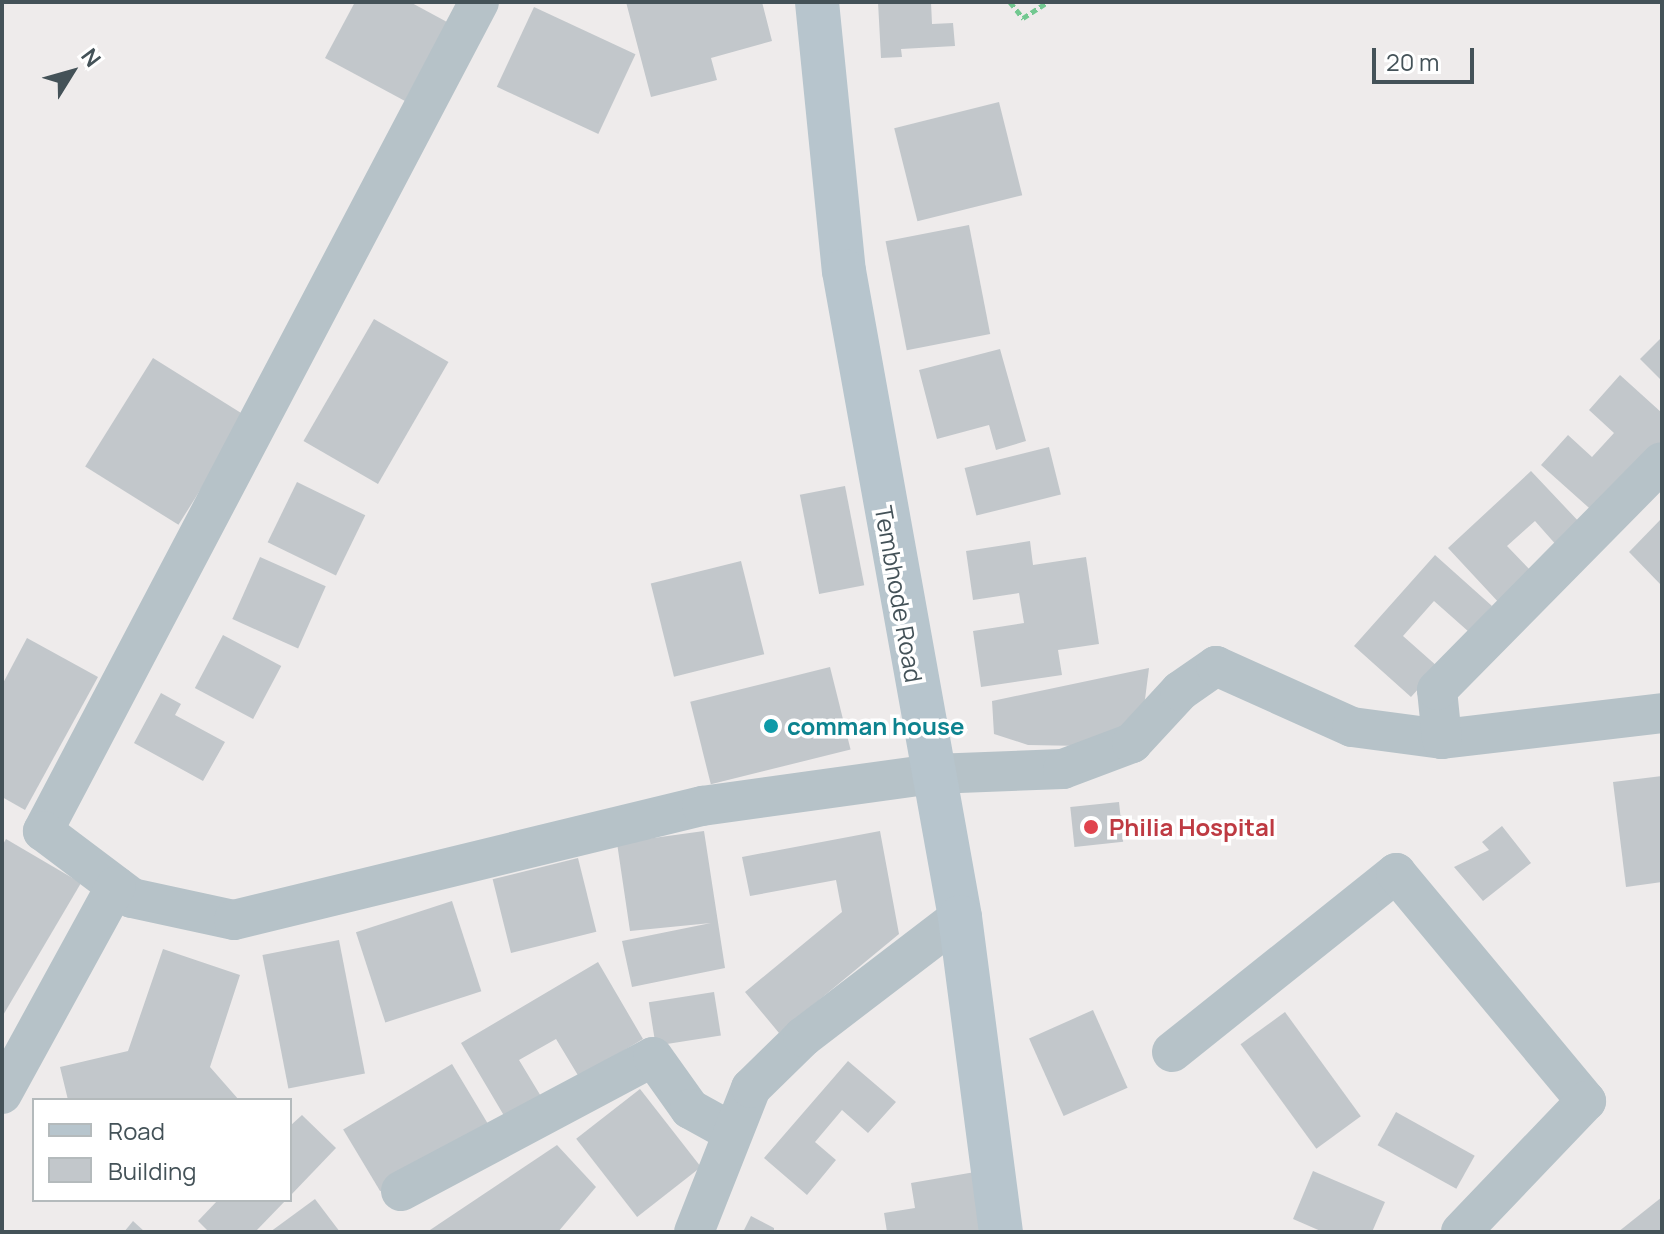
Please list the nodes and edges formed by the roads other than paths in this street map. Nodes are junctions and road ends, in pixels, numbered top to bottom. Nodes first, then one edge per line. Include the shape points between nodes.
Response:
1 (479, 2) edge
2 (817, 2) edge
3 (1662, 462) edge
4 (1662, 713) edge
5 (1442, 739) junction
6 (933, 774) junction
7 (116, 886) junction
8 (960, 917) junction
9 (1172, 1052) dead end
10 (2, 1094) edge
11 (730, 1131) junction
12 (401, 1191) dead end
13 (694, 1232) edge
14 (1001, 1232) edge
15 (1461, 1232) edge

1 - 7 street via 43,831
2 - 6 street, Tembhode Road via 844,271
3 - 5 street via 1437,690
4 - 5 street
5 - 6 street via 1352,727 1216,666 1180,691 1132,743 1063,769
6 - 7 street via 702,806 234,920 132,898
6 - 8 street, Tembhode Road
7 - 10 street
8 - 11 street via 803,1037 751,1088
8 - 14 street, Tembhode Road
9 - 15 street via 1396,873 1586,1101
11 - 12 street via 690,1109 653,1057
11 - 13 street

